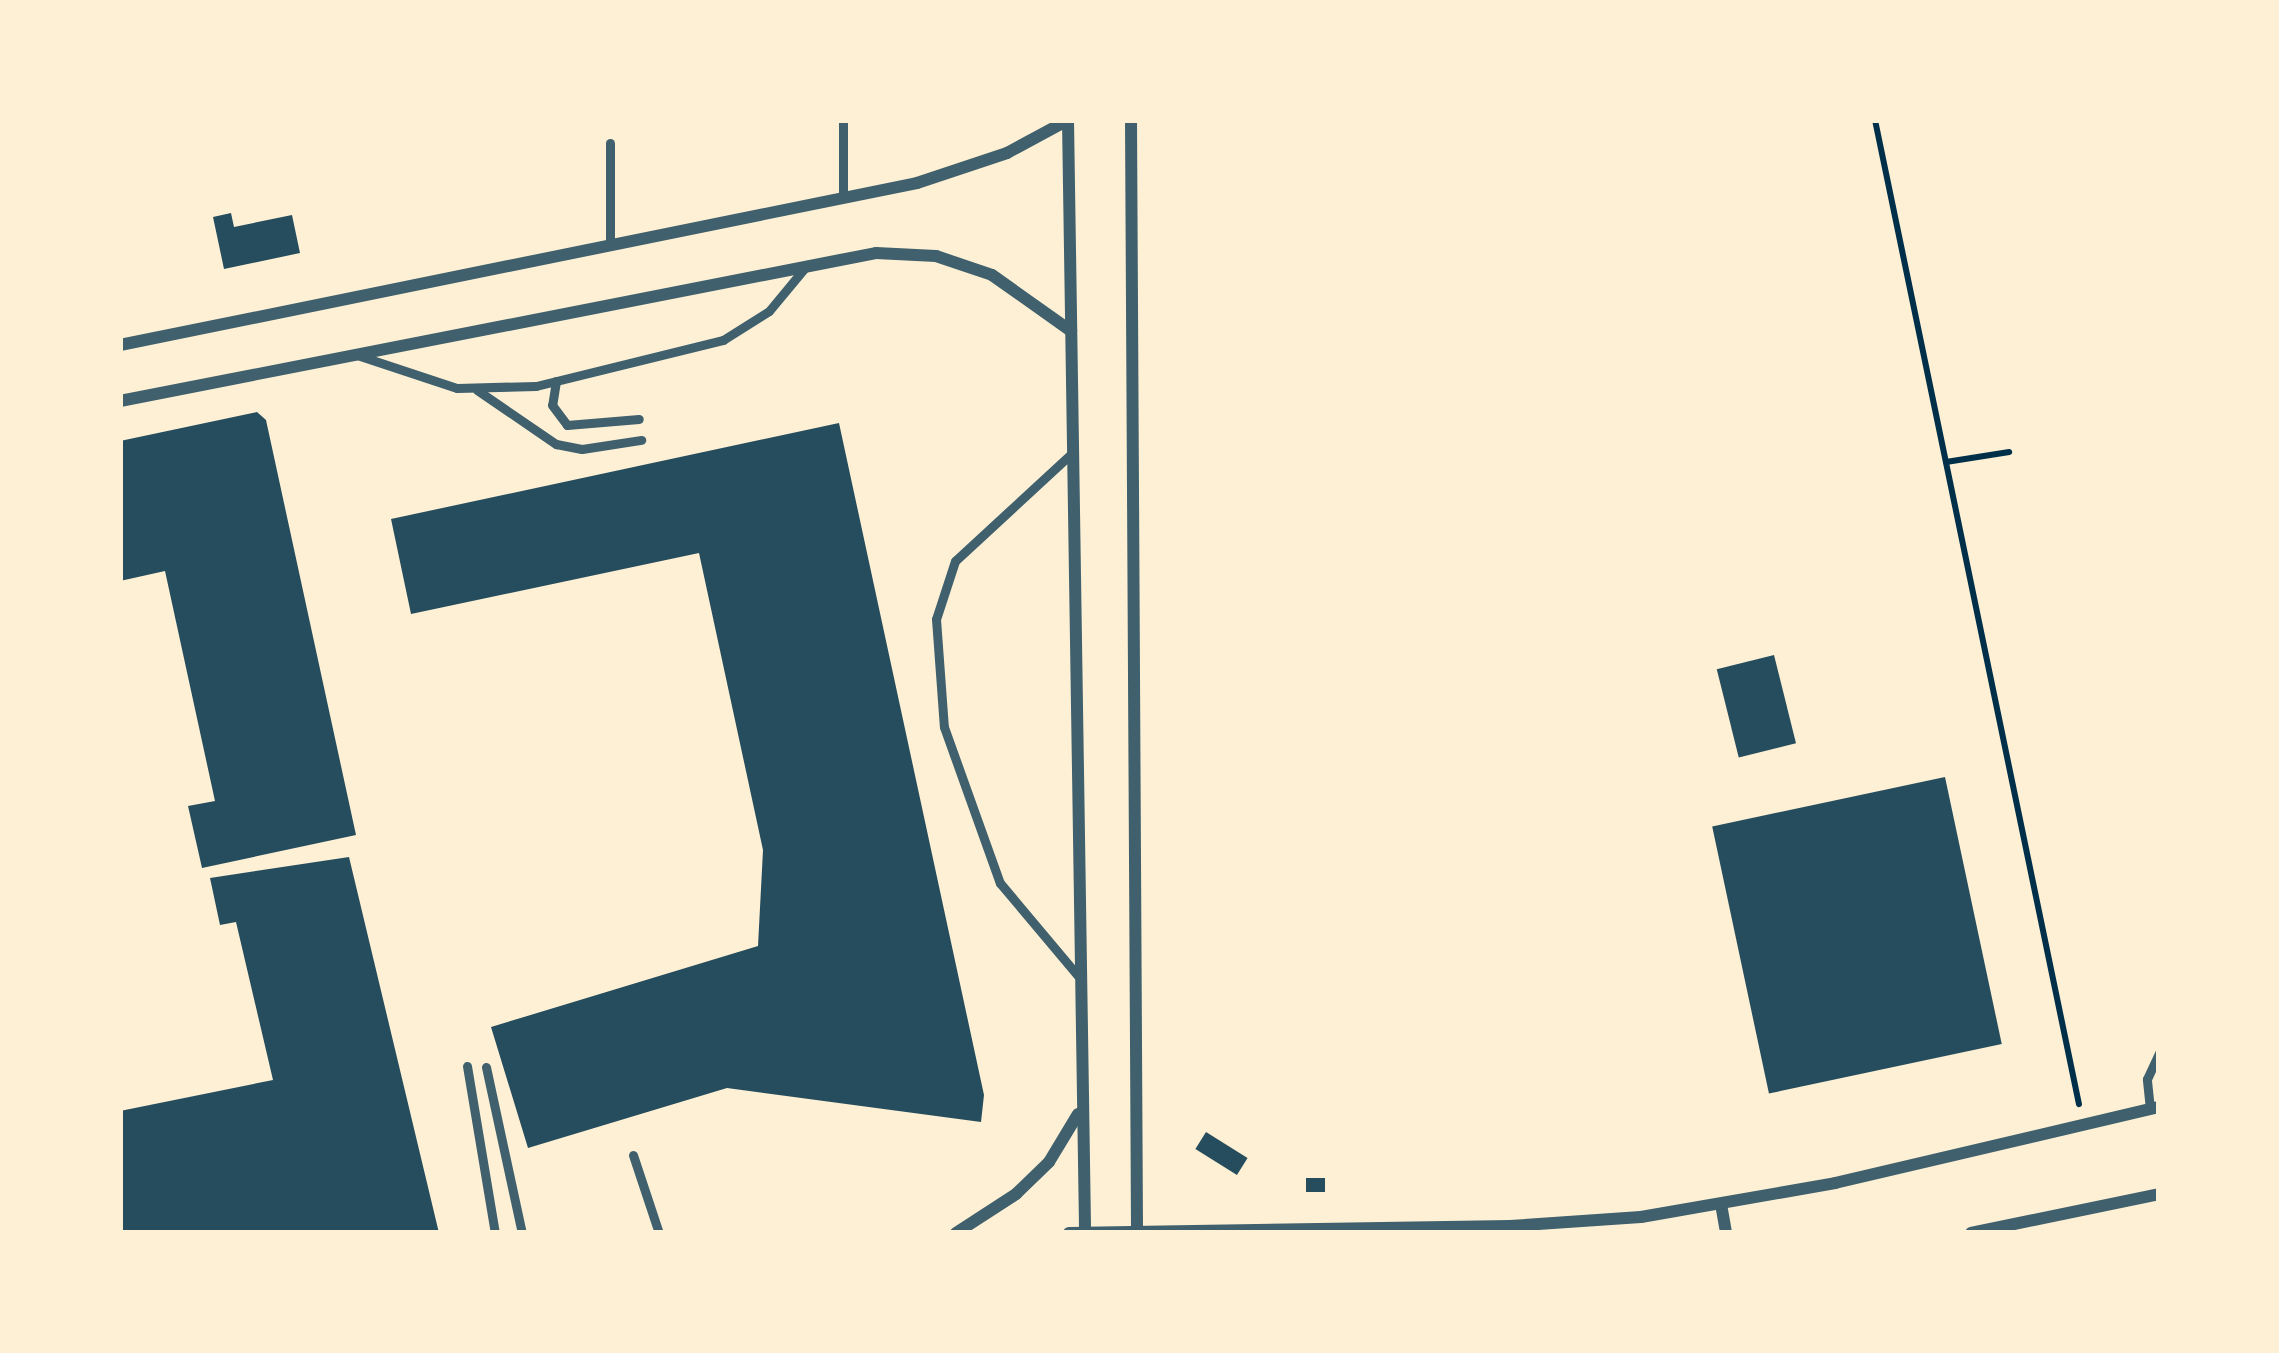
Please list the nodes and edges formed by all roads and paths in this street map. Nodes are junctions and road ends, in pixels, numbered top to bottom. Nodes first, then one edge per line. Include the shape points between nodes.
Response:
1 (843, 120) edge
2 (1068, 120) edge
3 (1131, 120) edge
4 (1875, 120) edge
5 (610, 143) dead end
6 (843, 197) junction
7 (610, 245) junction
8 (807, 265) junction
9 (1071, 331) junction
10 (120, 345) edge
11 (354, 354) junction
12 (556, 381) junction
13 (476, 390) junction
14 (120, 401) edge
15 (639, 419) dead end
16 (641, 440) dead end
17 (2009, 452) dead end
18 (1072, 454) junction
19 (1946, 462) junction
20 (1078, 976) junction
21 (2159, 1053) edge
22 (466, 1066) dead end
23 (486, 1067) dead end
24 (2154, 1108) edge
25 (1078, 1112) junction
26 (2084, 1125) junction
27 (633, 1155) dead end
28 (2159, 1194) edge
29 (1721, 1204) junction
30 (1137, 1230) junction
31 (1085, 1232) edge
32 (495, 1233) edge
33 (522, 1233) edge
34 (659, 1233) edge
35 (956, 1233) edge
36 (1069, 1233) edge
37 (1726, 1233) edge
38 (1971, 1233) edge

1 - 6 lane
2 - 6 street via 978,165
2 - 9 street
3 - 30 street
4 - 19 path
5 - 7 lane
6 - 7 street
7 - 10 street
8 - 9 street via 876,253 936,256 992,275
8 - 11 street
8 - 12 lane via 769,311 723,340
9 - 18 street
11 - 13 lane
11 - 14 street
12 - 13 lane
12 - 15 lane via 552,405 567,425
13 - 16 lane via 556,444 582,449
17 - 19 path
18 - 20 street
18 - 20 lane via 955,561 936,619 944,727 1000,883
19 - 26 path
20 - 25 street
21 - 24 lane via 2146,1079
22 - 32 lane
23 - 33 lane
24 - 26 street
25 - 31 street
25 - 35 street via 1048,1162 1016,1194
26 - 29 street
27 - 34 lane
28 - 38 street
29 - 30 street via 1510,1226
29 - 37 street
30 - 31 street
31 - 36 street

